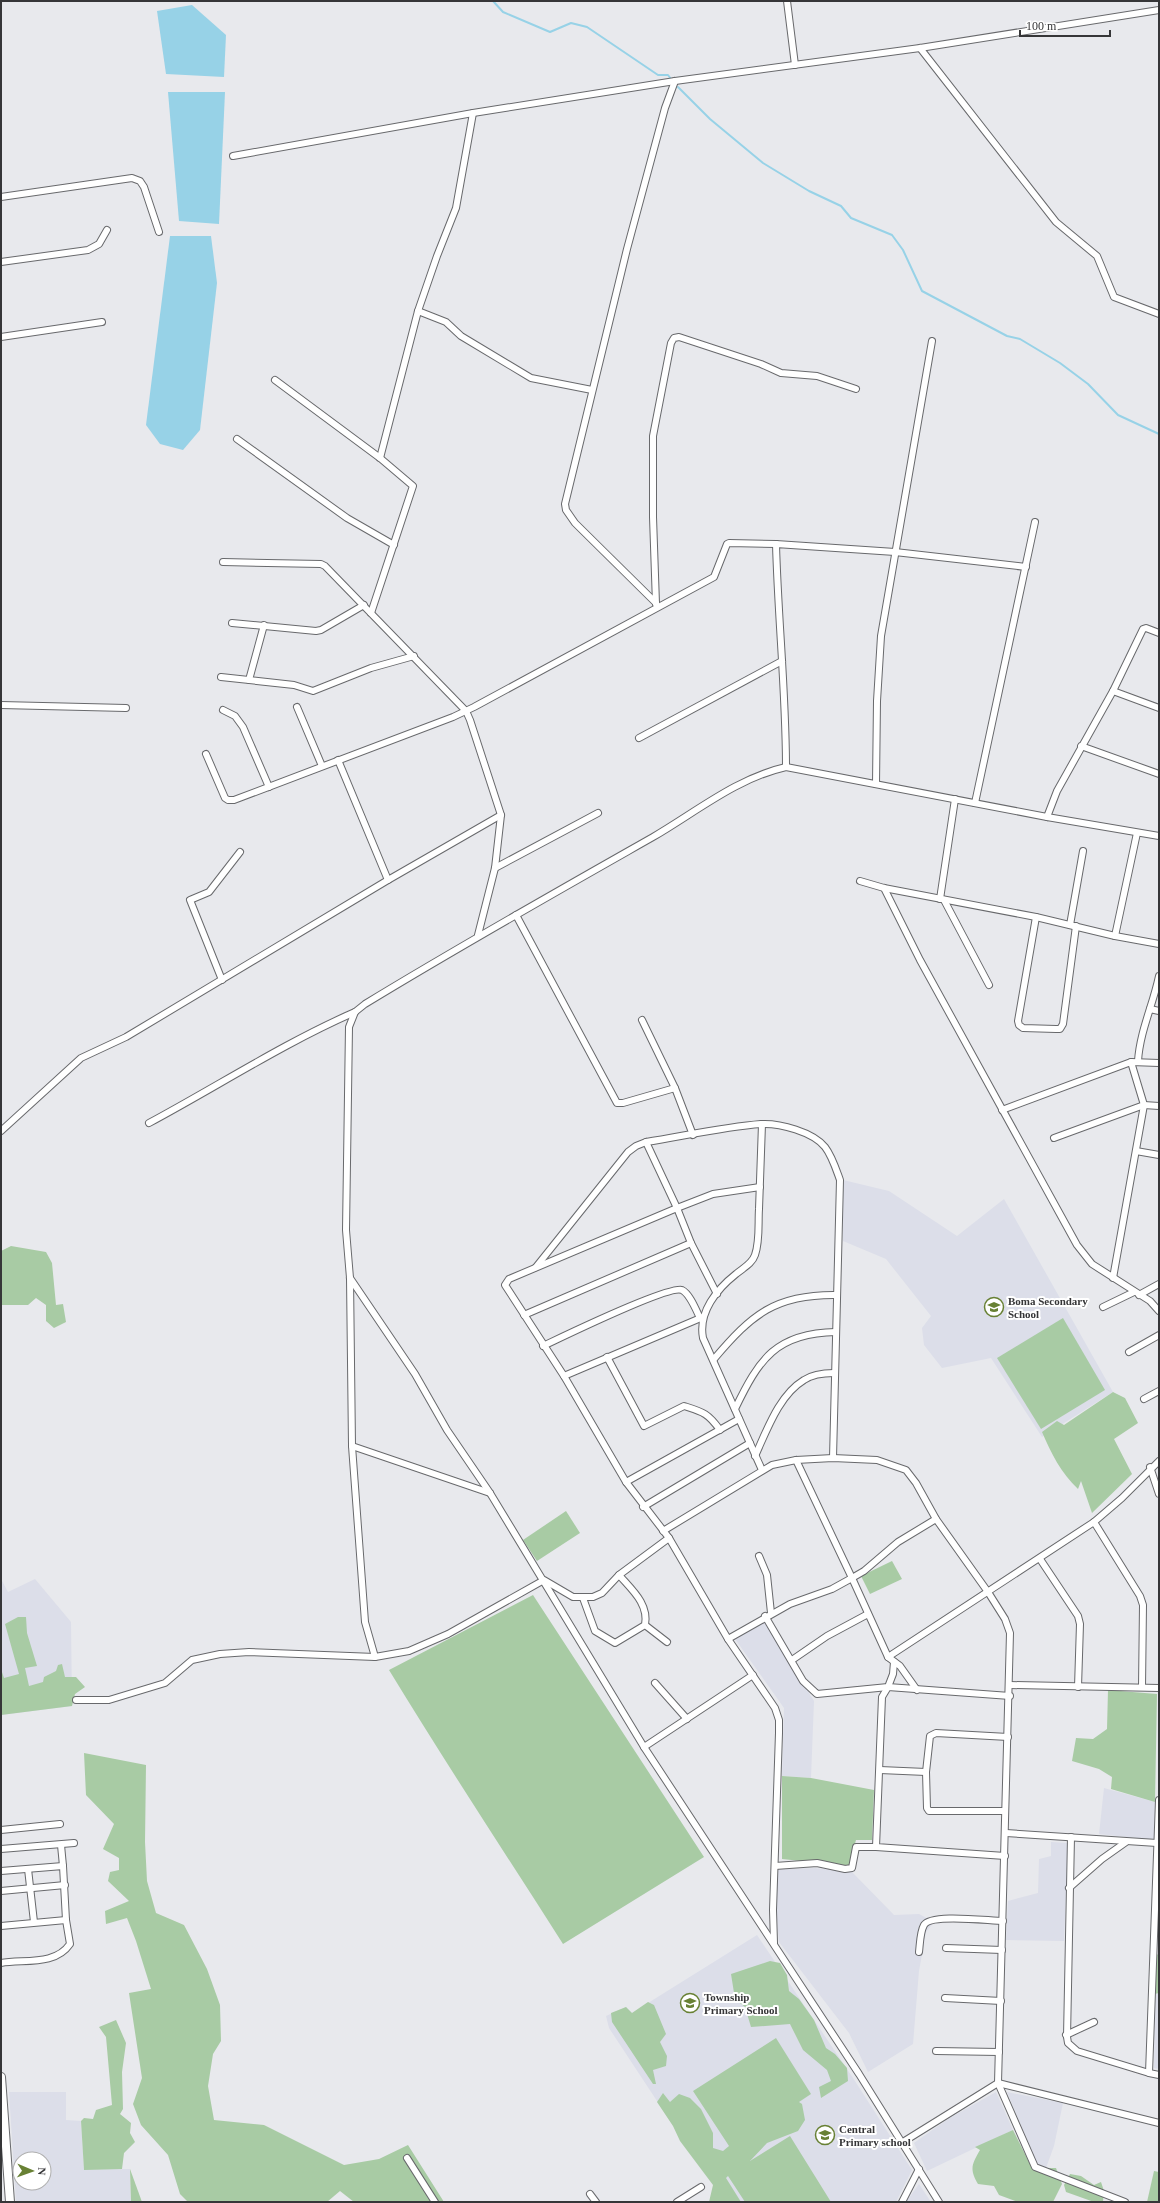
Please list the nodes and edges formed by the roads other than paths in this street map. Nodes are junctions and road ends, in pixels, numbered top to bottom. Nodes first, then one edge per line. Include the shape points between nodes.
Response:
1 (787, 1) edge
2 (1159, 10) edge
3 (920, 48) junction
4 (795, 66) junction
5 (675, 81) junction
6 (473, 113) junction
7 (234, 156) dead end
8 (1, 197) edge
9 (107, 230) dead end
10 (159, 232) dead end
11 (1, 262) edge
12 (418, 311) junction
13 (1159, 314) edge
14 (102, 322) dead end
15 (1, 337) edge
16 (932, 341) dead end
17 (275, 380) dead end
18 (856, 389) dead end
19 (592, 390) junction
20 (237, 439) dead end
21 (380, 458) junction
22 (1035, 522) dead end
23 (776, 544) junction
24 (394, 545) junction
25 (895, 552) junction
26 (223, 562) dead end
27 (1026, 567) junction
28 (656, 603) junction
29 (364, 605) junction
30 (658, 610) junction
31 (371, 613) junction
32 (232, 623) dead end
33 (264, 626) junction
34 (1159, 633) edge
35 (414, 656) junction
36 (782, 661) junction
37 (221, 677) dead end
38 (249, 680) junction
39 (1113, 691) junction
40 (1, 705) edge
41 (297, 707) dead end
42 (126, 708) dead end
43 (1159, 708) edge
44 (223, 710) dead end
45 (466, 711) junction
46 (639, 738) dead end
47 (1081, 746) junction
48 (206, 754) dead end
49 (338, 760) junction
50 (322, 766) junction
51 (786, 767) junction
52 (1159, 774) edge
53 (876, 784) junction
54 (269, 786) junction
55 (954, 798) junction
56 (975, 803) junction
57 (598, 813) dead end
58 (501, 815) junction
59 (1047, 817) junction
60 (1137, 833) junction
61 (1159, 836) edge
62 (1084, 850) dead end
63 (240, 852) dead end
64 (495, 868) junction
65 (388, 880) junction
66 (860, 881) dead end
67 (884, 888) junction
68 (942, 900) junction
69 (516, 915) junction
70 (1036, 917) junction
71 (1073, 925) junction
72 (478, 935) junction
73 (1115, 936) junction
74 (1159, 944) edge
75 (1159, 976) edge
76 (222, 980) junction
77 (989, 984) dead end
78 (1150, 1009) junction
79 (1159, 1011) edge
80 (356, 1012) junction
81 (642, 1020) dead end
82 (1135, 1061) junction
83 (1159, 1063) edge
84 (675, 1088) junction
85 (1144, 1105) junction
86 (1159, 1106) edge
87 (1002, 1110) junction
88 (149, 1123) dead end
89 (762, 1124) junction
90 (1, 1131) edge
91 (693, 1135) junction
92 (1054, 1138) dead end
93 (646, 1142) junction
94 (1136, 1151) junction
95 (1159, 1155) edge
96 (760, 1187) junction
97 (677, 1208) junction
98 (691, 1243) junction
99 (535, 1268) junction
100 (350, 1278) junction
101 (1113, 1278) junction
102 (1159, 1284) edge
103 (1136, 1293) junction
104 (717, 1294) junction
105 (837, 1295) junction
106 (1103, 1307) dead end
107 (1159, 1311) edge
108 (524, 1315) junction
109 (702, 1317) junction
110 (836, 1332) junction
111 (1159, 1335) edge
112 (544, 1346) junction
113 (1129, 1352) dead end
114 (607, 1357) junction
115 (714, 1359) junction
116 (834, 1373) junction
117 (564, 1376) junction
118 (1159, 1391) edge
119 (1144, 1399) dead end
120 (735, 1409) junction
121 (739, 1419) junction
122 (720, 1430) junction
123 (750, 1443) junction
124 (352, 1446) junction
125 (755, 1456) junction
126 (833, 1458) junction
127 (796, 1460) junction
128 (1159, 1460) edge
129 (1150, 1467) junction
130 (762, 1470) junction
131 (626, 1482) junction
132 (490, 1493) junction
133 (1159, 1494) edge
134 (643, 1507) junction
135 (936, 1519) junction
136 (1094, 1522) junction
137 (663, 1531) junction
138 (669, 1538) junction
139 (759, 1556) dead end
140 (1040, 1559) junction
141 (619, 1575) junction
142 (852, 1578) junction
143 (544, 1580) junction
144 (988, 1592) junction
145 (583, 1598) junction
146 (868, 1614) junction
147 (768, 1615) junction
148 (645, 1625) junction
149 (728, 1639) junction
150 (667, 1642) dead end
151 (375, 1657) junction
152 (888, 1657) junction
153 (792, 1660) junction
154 (894, 1662) junction
155 (753, 1676) junction
156 (655, 1683) dead end
157 (1010, 1685) junction
158 (888, 1687) junction
159 (1078, 1687) junction
160 (1142, 1687) junction
161 (1159, 1688) edge
162 (917, 1690) junction
163 (1010, 1696) junction
164 (76, 1700) dead end
165 (687, 1719) junction
166 (1008, 1737) junction
167 (644, 1747) junction
168 (880, 1770) junction
169 (926, 1772) junction
170 (1159, 1800) edge
171 (1005, 1811) junction
172 (60, 1824) dead end
173 (1, 1830) edge
174 (1006, 1833) junction
175 (1071, 1837) junction
176 (1126, 1842) junction
177 (74, 1843) dead end
178 (1157, 1843) junction
179 (61, 1845) junction
180 (876, 1847) junction
181 (1, 1849) edge
182 (1005, 1856) junction
183 (64, 1866) junction
184 (775, 1866) junction
185 (28, 1869) junction
186 (1, 1871) edge
187 (65, 1885) junction
188 (1069, 1888) junction
189 (30, 1889) junction
190 (1, 1891) edge
191 (66, 1920) junction
192 (1003, 1921) junction
193 (34, 1922) junction
194 (1, 1926) edge
195 (774, 1944) junction
196 (946, 1948) dead end
197 (1002, 1950) junction
198 (919, 1952) dead end
199 (1, 1963) edge
200 (945, 1998) dead end
201 (1001, 2001) junction
202 (1094, 2022) dead end
203 (1066, 2035) junction
204 (936, 2051) dead end
205 (999, 2052) junction
206 (1149, 2072) junction
207 (1159, 2075) edge
208 (1, 2077) edge
209 (1, 2081) edge
210 (998, 2084) junction
211 (1159, 2123) edge
212 (903, 2142) junction
213 (407, 2158) dead end
214 (919, 2169) junction
215 (701, 2187) dead end
216 (590, 2194) dead end
217 (10, 2202) edge
218 (435, 2202) edge
219 (596, 2202) edge
220 (677, 2202) edge
221 (902, 2202) edge
222 (939, 2202) edge
223 (1125, 2202) edge

1 - 4 street
2 - 3 street
3 - 4 street
3 - 13 street via 1056,222 1097,256 1114,298
4 - 5 street
5 - 6 street
5 - 19 street via 647,175
6 - 7 street
6 - 12 street via 456,208
8 - 10 street via 132,178 140,181 144,187
9 - 11 street via 99,244 88,250
12 - 19 street via 446,322 461,336 531,378
12 - 21 street
14 - 15 street
16 - 25 street
17 - 21 street
18 - 28 street via 818,376 781,373 762,364 679,337 674,338 653,436
19 - 28 street via 569,482 565,509 575,523
20 - 24 street via 347,518
21 - 24 street via 413,486
22 - 27 street
23 - 25 street
23 - 30 street via 727,544 714,577
23 - 36 street via 778,628
24 - 31 street
25 - 27 street
25 - 53 street via 881,643 876,701
26 - 29 street via 321,564
27 - 56 street
28 - 30 street
29 - 31 street
29 - 33 street via 321,630
30 - 45 street
31 - 35 street
32 - 33 street
33 - 38 street
34 - 39 street via 1146,628 1143,630
35 - 38 street via 371,668 313,691 294,685
35 - 45 street
36 - 46 street
36 - 51 street via 786,703
37 - 38 street
39 - 43 street
39 - 47 street
40 - 42 street
41 - 50 street
44 - 54 street via 235,716 244,727
45 - 49 street
45 - 58 street
47 - 52 street
47 - 59 street via 1057,791
48 - 54 street via 228,800
49 - 50 street
49 - 65 street
50 - 54 street
51 - 53 street
51 - 69 street via 751,778
53 - 55 street
55 - 56 street
55 - 68 street
56 - 59 street
57 - 64 street
58 - 64 street
58 - 65 street
59 - 60 street
60 - 61 street
60 - 73 street
62 - 71 street
63 - 76 street via 209,892 190,900
64 - 72 street
65 - 76 street
66 - 67 street
67 - 68 street
67 - 87 street via 900,923
68 - 70 street
68 - 77 street
69 - 72 street
69 - 84 street via 617,1103 623,1104
70 - 71 street
70 - 71 street via 1018,1021 1023,1028 1056,1029 1063,1024
71 - 73 street
72 - 80 street
73 - 74 street
75 - 78 street
76 - 90 street via 126,1037 81,1058
78 - 79 street
78 - 82 street
80 - 88 street via 281,1048
80 - 100 street via 349,1027 346,1230
81 - 84 street
82 - 83 street
82 - 85 street
82 - 87 street
84 - 91 street
85 - 86 street
85 - 92 street
85 - 94 street
87 - 101 street via 1077,1245 1092,1264
89 - 91 street
89 - 96 street
89 - 105 street via 798,1130 816,1139 825,1147 831,1158 840,1180
91 - 93 street
93 - 97 street
93 - 99 street via 628,1152
94 - 95 street
94 - 101 street
96 - 97 street via 713,1194
96 - 104 street via 755,1254 749,1265
97 - 98 street
97 - 99 street
98 - 104 street
98 - 108 street
99 - 108 street via 506,1282 506,1287
100 - 124 street
100 - 132 street via 415,1374 447,1430
101 - 103 street
102 - 103 street
103 - 106 street
103 - 107 street via 1150,1301
104 - 109 street
105 - 110 street
105 - 115 street via 795,1297 760,1312 739,1329
108 - 112 street
109 - 112 street via 686,1293 675,1290 641,1302
109 - 114 street
109 - 115 street via 703,1338
110 - 116 street
110 - 120 street via 796,1337 781,1345 751,1377
111 - 113 street
112 - 117 street
114 - 117 street
114 - 122 street via 644,1426 684,1406 705,1412
115 - 120 street
116 - 125 street via 817,1374 803,1380 789,1393
116 - 126 street
117 - 131 street
118 - 119 street
120 - 121 street
121 - 122 street
121 - 123 street
122 - 131 street
123 - 125 street
123 - 134 street
124 - 132 street
124 - 151 street via 365,1622
125 - 130 street
126 - 127 street
126 - 135 street via 877,1460 906,1470
127 - 130 street via 780,1462
127 - 142 street
128 - 129 street
129 - 133 street
129 - 136 street via 1122,1498
130 - 137 street
131 - 134 street
132 - 143 street
134 - 137 street
135 - 142 street via 898,1542
135 - 144 street
136 - 140 street
136 - 160 street via 1143,1605
137 - 138 street
138 - 141 street
138 - 149 street
139 - 147 street via 767,1575
140 - 144 street
140 - 159 street via 1078,1616
141 - 145 street via 602,1594
141 - 148 street via 644,1606 647,1616
142 - 146 street
142 - 147 street via 832,1589
143 - 145 street via 574,1597
143 - 151 street via 448,1634 409,1651
143 - 167 street
144 - 152 street
144 - 157 street via 1005,1619 1010,1633
145 - 148 street via 596,1631 615,1643
146 - 152 street
146 - 153 street via 827,1636
147 - 149 street
147 - 153 street
148 - 150 street
149 - 155 street
151 - 164 street via 249,1652 220,1654 192,1660 165,1683 109,1700
152 - 154 street
153 - 158 street via 803,1680 817,1694
154 - 158 street
154 - 162 street via 900,1666
155 - 165 street
155 - 184 street via 775,1708 779,1720
156 - 165 street
157 - 159 street
157 - 163 street
158 - 162 street
158 - 168 street via 882,1697
159 - 160 street
160 - 161 street
162 - 163 street
163 - 166 street
165 - 167 street
166 - 169 street via 936,1733 930,1736
166 - 171 street
167 - 195 street
168 - 169 street
168 - 180 street
169 - 171 street via 929,1812
170 - 178 street
171 - 174 street
172 - 173 street
174 - 175 street
174 - 182 street
175 - 176 street
175 - 188 street
176 - 178 street
176 - 188 street
177 - 179 street
178 - 206 street
179 - 181 street
179 - 183 street
180 - 182 street
180 - 184 street via 856,1847 852,1868 845,1869 818,1863
182 - 192 street
183 - 185 street
183 - 187 street
184 - 195 street
185 - 186 street
185 - 189 street
187 - 189 street
187 - 191 street
188 - 203 street
189 - 190 street
189 - 193 street
191 - 193 street
191 - 199 street via 70,1944 62,1954 52,1958
192 - 197 street
192 - 198 street via 938,1918 928,1920 923,1926
193 - 194 street
195 - 212 street
196 - 197 street
197 - 201 street
200 - 201 street
201 - 205 street
202 - 203 street
203 - 206 street via 1068,2043 1077,2051
204 - 205 street
205 - 210 street
206 - 207 street
208 - 209 street
209 - 217 street
210 - 211 street
210 - 212 street
210 - 223 street via 1035,2167
212 - 214 street
213 - 218 street
214 - 221 street
214 - 222 street
215 - 220 street
216 - 219 street

